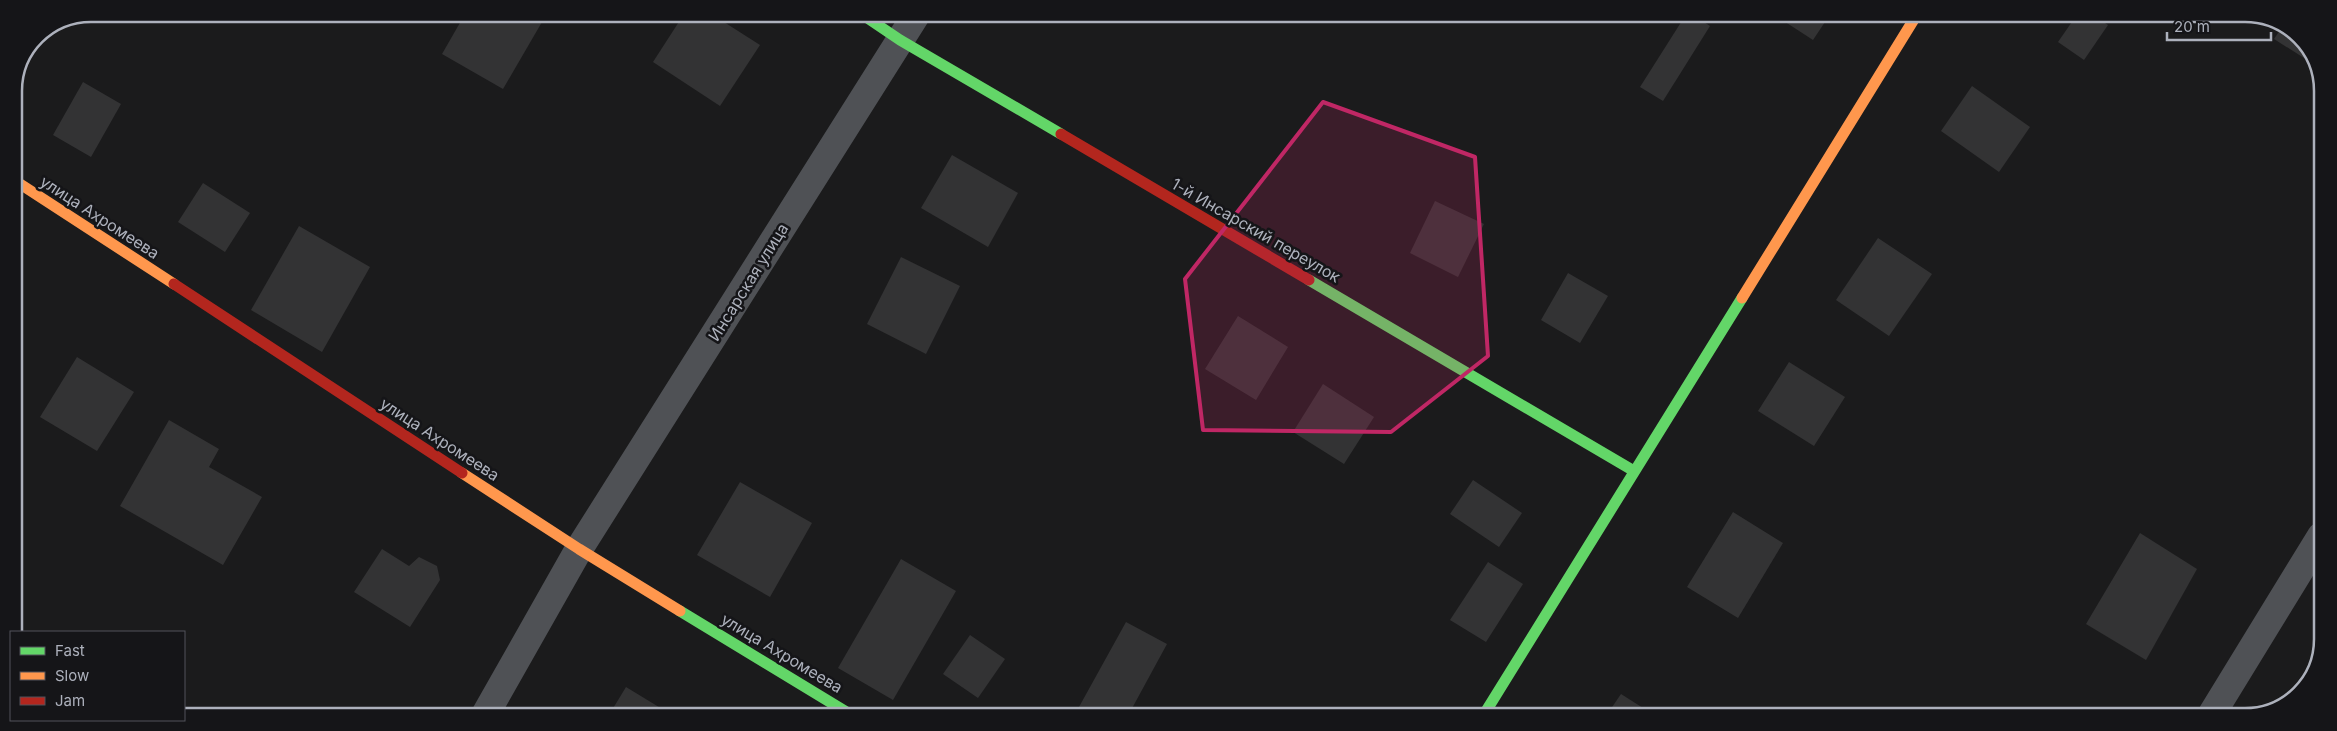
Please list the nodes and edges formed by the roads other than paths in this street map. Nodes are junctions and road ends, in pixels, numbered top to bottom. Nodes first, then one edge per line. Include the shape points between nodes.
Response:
1 (873, 22) edge
2 (912, 22) edge
3 (1912, 22) edge
4 (900, 40) junction
5 (23, 186) edge
6 (1634, 471) junction
7 (2314, 547) edge
8 (579, 549) junction
9 (489, 708) edge
10 (840, 708) edge
11 (1488, 708) edge
12 (2216, 708) edge

1 - 4 street, 1-й Инсарский переулок
2 - 4 street, Инсарская улица
3 - 6 street
4 - 6 street, 1-й Инсарский переулок
4 - 8 street, Инсарская улица
5 - 8 street, улица Ахромеева
6 - 11 street
7 - 12 street
8 - 9 street, Инсарская улица
8 - 10 street, улица Ахромеева

